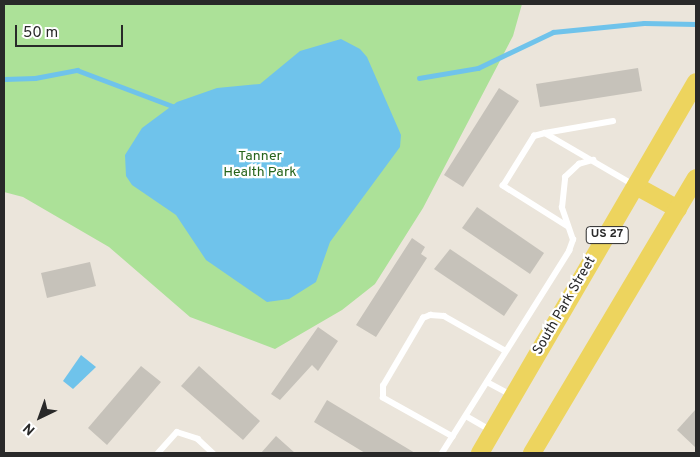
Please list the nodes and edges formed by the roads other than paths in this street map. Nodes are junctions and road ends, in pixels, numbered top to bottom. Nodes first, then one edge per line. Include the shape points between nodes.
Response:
1 (696, 82) edge
2 (613, 121) dead end
3 (545, 133) junction
4 (593, 160) junction
5 (696, 178) edge
6 (636, 186) junction
7 (678, 209) junction
8 (568, 226) junction
9 (504, 350) junction
10 (487, 382) junction
11 (512, 396) junction
12 (466, 416) junction
13 (492, 431) junction
14 (453, 437) junction
15 (158, 453) edge
16 (213, 453) edge
17 (442, 453) edge
18 (480, 453) edge
19 (532, 453) edge

1 - 6 main road, South Park Street / US 27
2 - 3 lane
3 - 4 lane
3 - 8 lane via 534,136 503,186
4 - 6 lane
4 - 8 lane via 579,164 565,177 562,208
5 - 7 main road
6 - 7 main road
6 - 11 main road, South Park Street / US 27
7 - 19 main road
8 - 9 lane via 573,240 570,251
9 - 10 lane
9 - 14 lane via 444,316 430,315 423,318 383,386 384,398
10 - 11 lane
10 - 12 lane
11 - 13 main road, South Park Street / US 27
12 - 13 lane
12 - 14 lane
13 - 18 main road, South Park Street / US 27
14 - 17 lane
15 - 16 lane via 177,432 198,439

